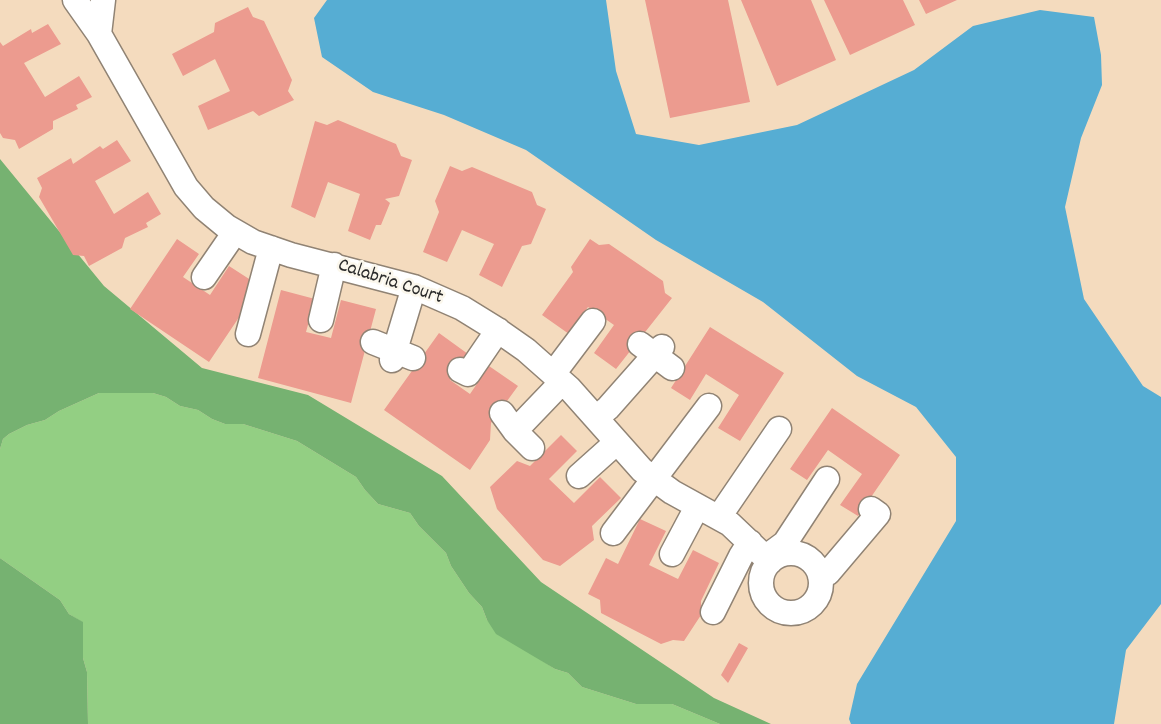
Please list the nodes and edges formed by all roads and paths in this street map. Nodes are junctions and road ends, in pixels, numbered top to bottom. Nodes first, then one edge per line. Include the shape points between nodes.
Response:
1 (75, 0) edge
2 (103, 0) edge
3 (99, 34) junction
4 (235, 232) junction
5 (271, 248) junction
6 (334, 265) junction
7 (206, 273) dead end
8 (414, 287) junction
9 (323, 317) dead end
10 (254, 320) dead end
11 (589, 329) dead end
12 (498, 330) junction
13 (393, 353) dead end
14 (657, 354) dead end
15 (468, 375) dead end
16 (558, 378) junction
17 (705, 411) dead end
18 (596, 418) junction
19 (773, 437) dead end
20 (617, 442) junction
21 (532, 448) dead end
22 (579, 476) dead end
23 (653, 479) junction
24 (827, 479) dead end
25 (697, 507) junction
26 (871, 509) dead end
27 (719, 517) junction
28 (612, 533) dead end
29 (673, 554) dead end
30 (762, 554) junction
31 (820, 576) junction
32 (713, 612) dead end

1 - 3 street, Calabria Court
2 - 3 street
3 - 4 street, Calabria Court via 186,187 204,208
4 - 5 street, Calabria Court
4 - 7 street
5 - 6 street, Calabria Court
5 - 10 street
6 - 8 street, Calabria Court
6 - 9 street
8 - 12 street, Calabria Court via 462,308
8 - 13 street
11 - 16 street
12 - 15 street
12 - 16 street, Calabria Court
14 - 18 street
16 - 18 street, Calabria Court
16 - 21 street via 508,422
17 - 23 street
18 - 20 street, Calabria Court
19 - 27 street
20 - 22 street
20 - 23 street, Calabria Court
23 - 25 street, Calabria Court
23 - 28 street
24 - 30 street via 785,543
25 - 27 street, Calabria Court
25 - 29 street
26 - 31 street via 878,514 828,573
27 - 30 street, Calabria Court
30 - 31 street via 804,556
30 - 31 street via 760,584 768,603 777,610 795,613 812,605 818,597
30 - 32 street via 741,556

